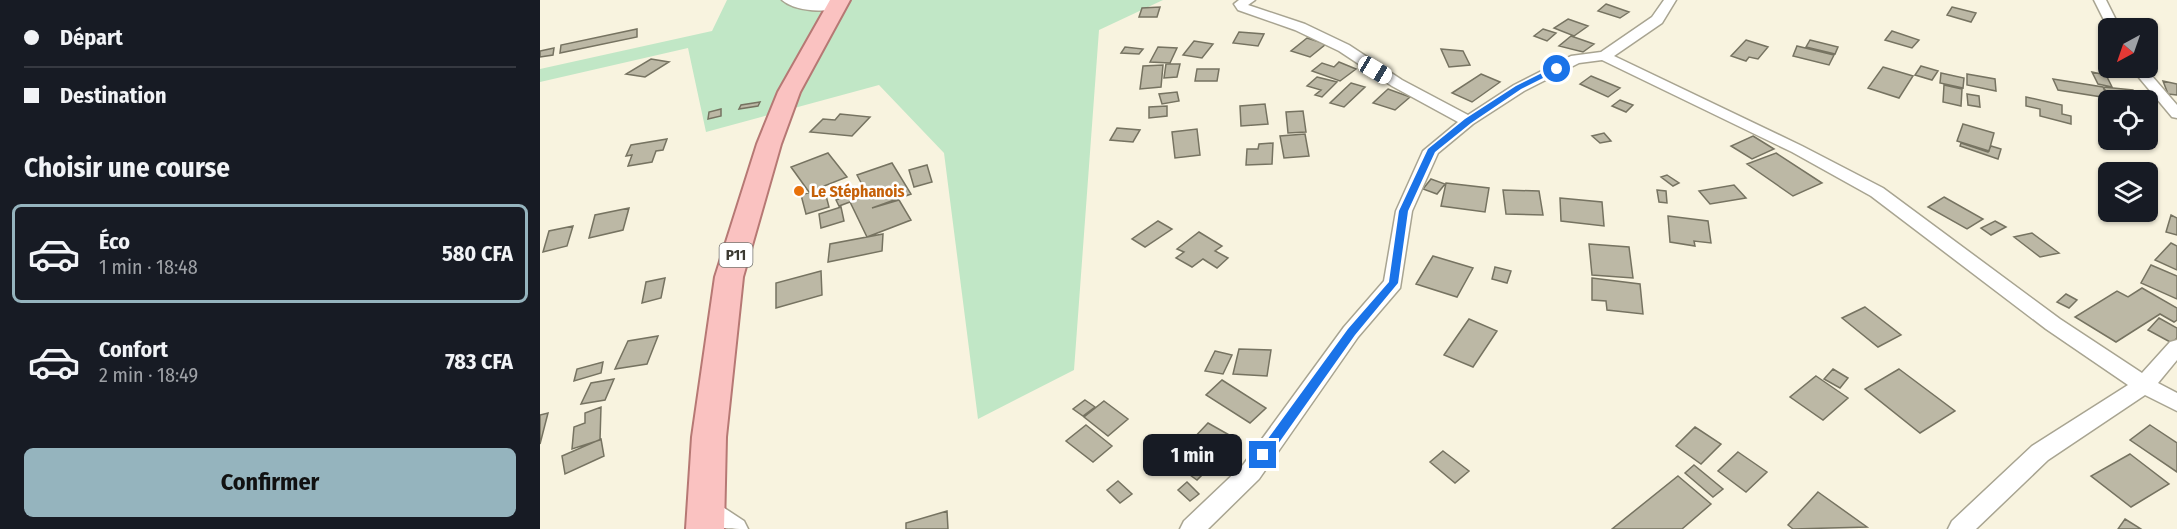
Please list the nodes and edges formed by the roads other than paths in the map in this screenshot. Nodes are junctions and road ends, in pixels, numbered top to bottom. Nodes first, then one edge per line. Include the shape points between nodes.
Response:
1 (788, 0) edge
2 (1249, 0) edge
3 (1670, 0) edge
4 (2100, 0) edge
5 (838, 2) edge
6 (2109, 18) edge
7 (1604, 56) junction
8 (2146, 78) edge
9 (2177, 114) edge
10 (1468, 121) junction
11 (2177, 347) edge
12 (2144, 385) junction
13 (2177, 403) edge
14 (705, 517) edge
15 (736, 529) edge
16 (1192, 529) edge
17 (1960, 529) edge

1 - 5 street via 806,6
2 - 10 street via 1240,4 1242,7 1300,27 1344,48 1397,84
3 - 7 street via 1657,20
4 - 6 street
5 - 14 main road, P11 via 789,92 729,278 709,437
7 - 10 street via 1576,59 1519,88
7 - 12 street via 1877,192 2053,324
8 - 9 street
10 - 16 street via 1431,151 1404,211 1394,283 1351,332 1251,472
11 - 12 street
12 - 13 street
12 - 17 street via 2040,453
14 - 15 street

